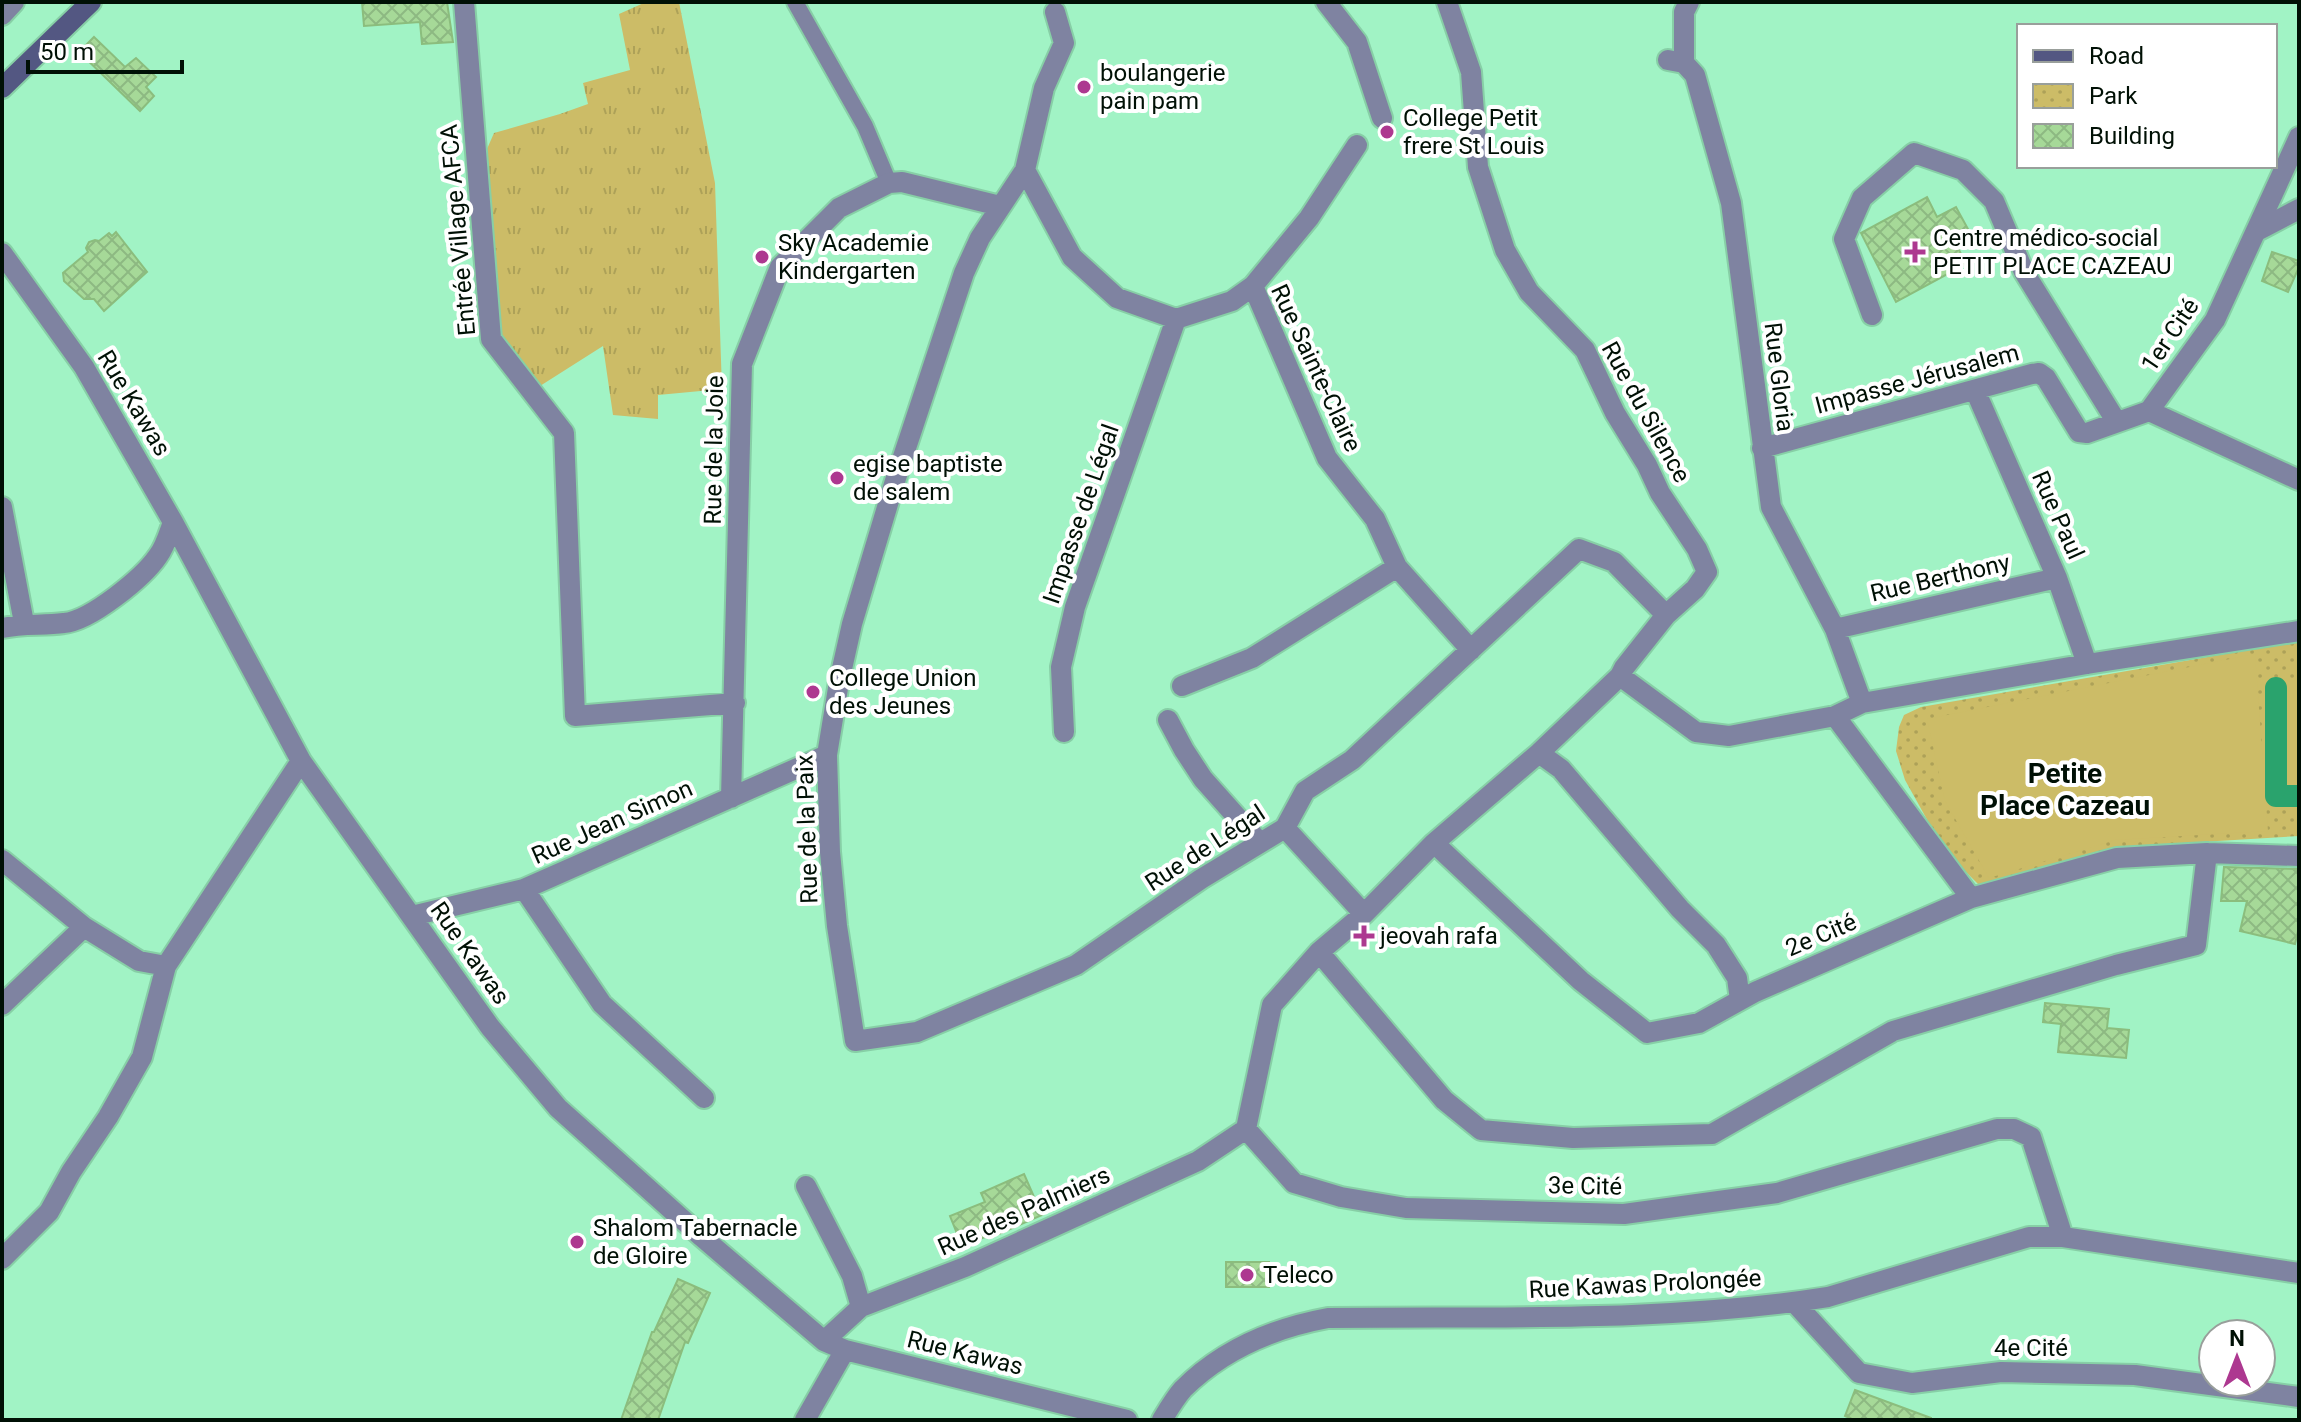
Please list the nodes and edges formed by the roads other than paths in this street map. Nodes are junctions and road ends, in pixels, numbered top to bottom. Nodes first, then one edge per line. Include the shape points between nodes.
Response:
1 (14, 2) edge
2 (91, 2) edge
3 (464, 2) edge
4 (795, 2) edge
5 (1326, 2) edge
6 (1447, 2) edge
7 (1689, 2) edge
8 (1056, 5) edge
9 (2, 15) edge
10 (2, 88) edge
11 (1382, 118) dead end
12 (2299, 137) edge
13 (1357, 145) dead end
14 (1025, 170) junction
15 (889, 183) junction
16 (1000, 206) junction
17 (2299, 209) edge
18 (2257, 231) junction
19 (2, 253) edge
20 (1253, 286) junction
21 (1872, 315) dead end
22 (1176, 319) junction
23 (1975, 390) junction
24 (2149, 411) junction
25 (2116, 421) junction
26 (1762, 448) junction
27 (2299, 480) edge
28 (2, 507) edge
29 (173, 522) junction
30 (1397, 567) junction
31 (2057, 578) junction
32 (1666, 615) junction
33 (24, 623) junction
34 (2, 628) edge
35 (1835, 629) junction
36 (2299, 631) edge
37 (1471, 650) junction
38 (2087, 664) junction
39 (1622, 672) junction
40 (1182, 686) dead end
41 (735, 703) junction
42 (1862, 703) junction
43 (1835, 716) junction
44 (1168, 720) dead end
45 (1064, 732) dead end
46 (1539, 753) junction
47 (827, 755) junction
48 (301, 761) junction
49 (731, 798) junction
50 (1285, 828) junction
51 (1260, 843) junction
52 (1434, 843) junction
53 (2207, 853) junction
54 (2299, 856) edge
55 (2, 860) edge
56 (524, 889) junction
57 (1971, 898) junction
58 (1364, 914) junction
59 (412, 916) junction
60 (84, 927) junction
61 (1319, 952) junction
62 (166, 966) junction
63 (1740, 1000) junction
64 (2, 1005) edge
65 (855, 1041) joint
66 (704, 1098) dead end
67 (1246, 1129) junction
68 (806, 1186) dead end
69 (2063, 1237) junction
70 (2, 1259) edge
71 (2299, 1273) edge
72 (1794, 1302) junction
73 (861, 1307) junction
74 (824, 1341) junction
75 (845, 1350) junction
76 (2299, 1397) edge
77 (805, 1420) edge
78 (1127, 1420) edge
79 (1162, 1420) edge

1 - 9 street
2 - 10 main road
3 - 41 street, Entrée Village AFCA via 491,339 564,433 575,716
4 - 15 street via 865,126
5 - 11 street via 1357,42
6 - 32 street, Rue du Silence via 1471,72 1478,167 1505,250 1529,292 1585,350 1615,413 1707,572
7 - 26 street, Rue Gloria via 1676,62 1695,75 1731,203
8 - 14 street via 1064,43 1044,88
12 - 18 street, 1er Cité
13 - 20 street via 1309,218
14 - 16 street, Rue de la Paix
14 - 22 street via 1072,257 1117,298
15 - 16 street
15 - 41 street, Rue de la Joie via 839,208 780,267 742,364
16 - 47 street, Rue de la Paix via 964,273 894,484 852,624
17 - 18 street
18 - 24 street, 1er Cité via 2215,320
19 - 29 street, Rue Kawas via 84,367
20 - 22 street, Rue Sainte-Claire via 1232,301
20 - 30 street, Rue Sainte-Claire via 1327,458 1375,519
21 - 25 street via 1844,239 1862,198 1914,153 1963,170 1994,201 2024,272
22 - 45 street, Impasse de Légal via 1075,607 1061,667
23 - 25 street, Impasse Jérusalem via 2039,373 2079,432
23 - 26 street, Impasse Jérusalem
23 - 31 street, Rue Paul
24 - 25 street, Impasse Jérusalem
24 - 27 street, 1er Cité
26 - 35 street, Rue Gloria via 1771,507
28 - 33 street
29 - 33 street via 159,555 132,585 100,607 67,623
29 - 48 street, Rue Kawas
30 - 37 street, Rue Sainte-Claire
30 - 40 street via 1252,658
31 - 35 street, Rue Berthony
31 - 38 street, Rue Paul
32 - 37 street, Rue de Légal via 1614,562 1579,549
32 - 39 street
33 - 34 street
35 - 42 street, Rue Gloria
36 - 38 street
37 - 50 street, Rue de Légal via 1352,760 1305,791
38 - 42 street
39 - 43 street via 1696,732 1729,736
39 - 46 street
41 - 49 street, Rue de la Joie
42 - 43 street
43 - 57 street
44 - 51 street via 1203,779
46 - 52 street
46 - 63 street via 1592,802 1716,945 1737,978
47 - 49 street, Rue Jean Simon
47 - 65 street, Rue de la Paix via 832,887
48 - 59 street, Rue Kawas
48 - 62 street
49 - 56 street, Rue Jean Simon
50 - 51 street, Rue de Légal
50 - 58 street
51 - 65 street, Rue de Légal via 1076,965 917,1032
52 - 58 street
52 - 63 street, 2e Cité via 1581,981 1647,1033 1699,1023
53 - 54 street, 2e Cité
53 - 57 street, 2e Cité via 2117,858
53 - 61 street, 3e Cité via 2196,945 1893,1031 1712,1134 1573,1138 1481,1130 1444,1100
55 - 60 street
56 - 59 street, Rue Jean Simon
56 - 66 street via 602,1004
57 - 63 street, 2e Cité
58 - 61 street
59 - 74 street, Rue Kawas via 490,1027 558,1108
60 - 62 street via 139,961
60 - 64 street
61 - 67 street via 1272,1005
62 - 70 street via 142,1057 49,1212
67 - 69 street, 3e Cité via 1294,1183 1341,1197 1406,1208 1624,1214 1777,1193 1997,1129 2014,1129 2031,1137
67 - 73 street, Rue des Palmiers via 1198,1161 965,1267
68 - 73 street via 847,1266
69 - 71 street, Rue Kawas Prolongée
69 - 72 street, Rue Kawas Prolongée via 2029,1237 1828,1297
72 - 76 street, 4e Cité via 1859,1373 1912,1383 2001,1372 2135,1375
72 - 79 street, Rue Kawas Prolongée via 1667,1314 1328,1318 1256,1339 1213,1364 1181,1391
73 - 74 street, Rue des Palmiers
74 - 75 street, Rue Kawas
75 - 77 street
75 - 78 street, Rue Kawas

